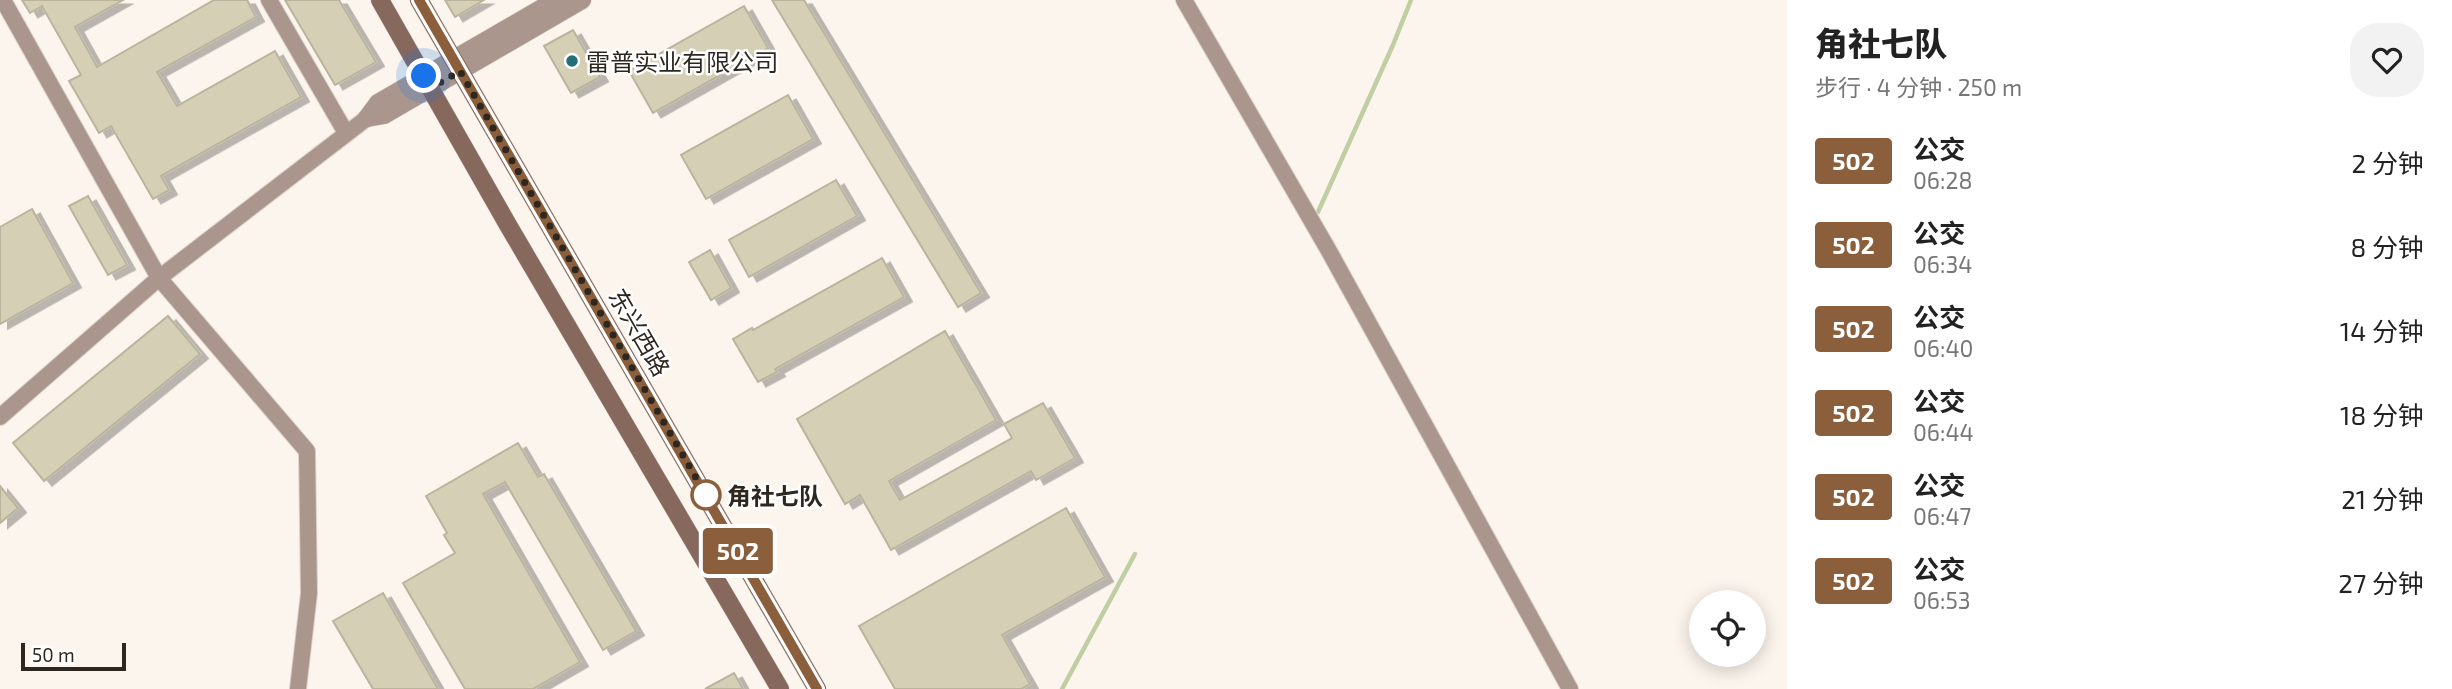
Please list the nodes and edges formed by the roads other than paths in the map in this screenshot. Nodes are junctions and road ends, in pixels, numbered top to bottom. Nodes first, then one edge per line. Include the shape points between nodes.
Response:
1 (3, 0) edge
2 (269, 0) edge
3 (380, 0) edge
4 (419, 0) edge
5 (556, 0) edge
6 (582, 0) edge
7 (1184, 0) edge
8 (457, 65) junction
9 (428, 82) junction
10 (367, 118) joint
11 (346, 133) junction
12 (159, 278) junction
13 (0, 417) edge
14 (298, 689) edge
15 (780, 689) edge
16 (817, 689) edge
17 (1570, 689) edge

1 - 12 street
2 - 11 street
3 - 9 main road
4 - 8 main road, 东兴西路
5 - 8 street
6 - 8 street
7 - 17 street via 1329,251
8 - 9 street
8 - 16 main road, 东兴西路
9 - 10 street via 378,103
9 - 15 main road
10 - 11 street
11 - 12 street
12 - 13 street
12 - 14 street via 307,451 309,593

